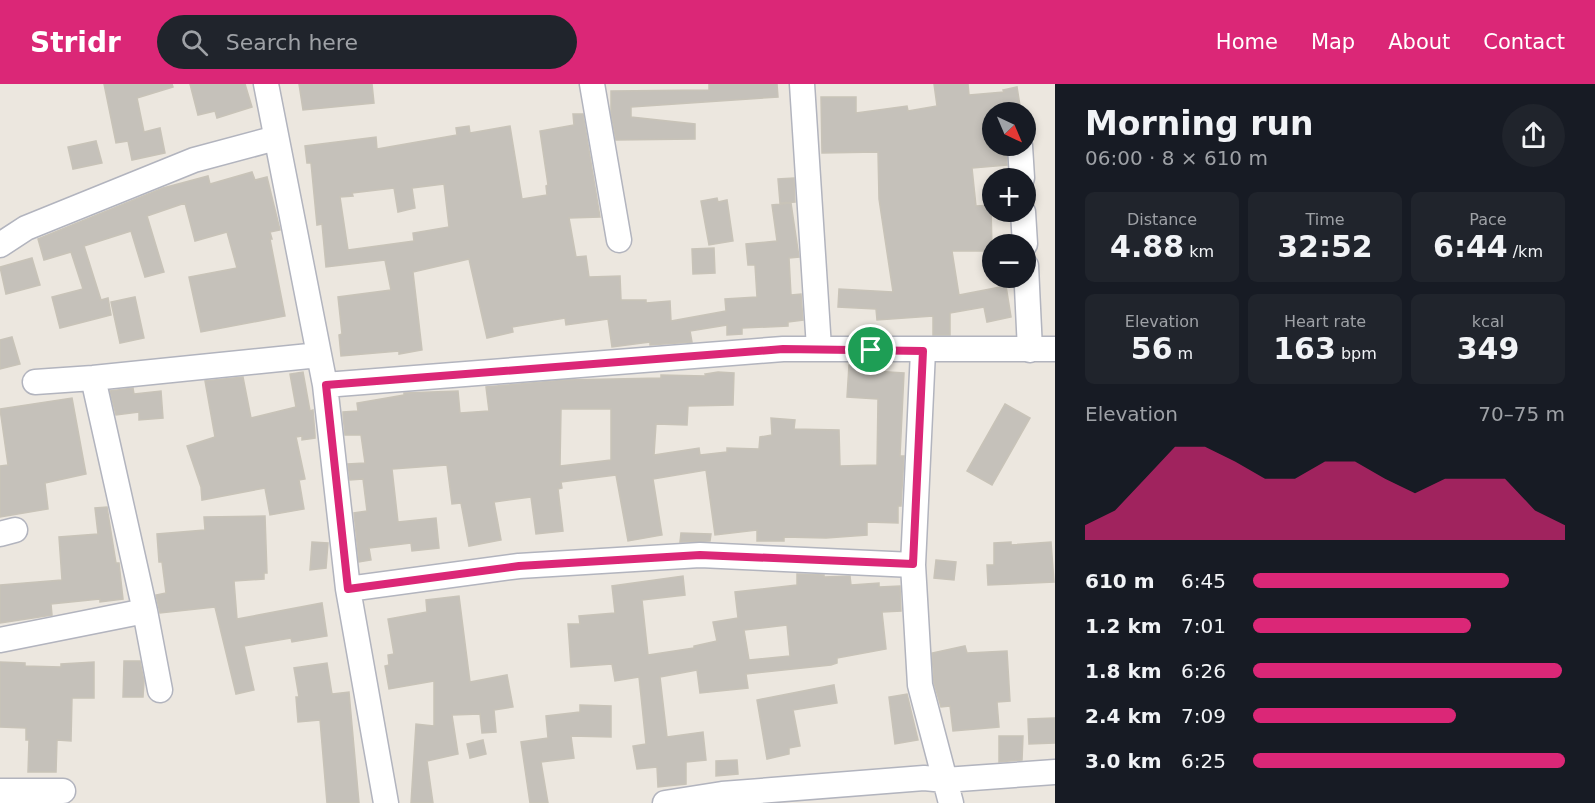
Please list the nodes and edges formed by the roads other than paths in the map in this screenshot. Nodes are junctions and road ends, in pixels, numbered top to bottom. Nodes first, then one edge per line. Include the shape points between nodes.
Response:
1 (266, 84) edge
2 (592, 84) edge
3 (802, 84) edge
4 (276, 138) junction
5 (619, 240) dead end
6 (0, 245) edge
7 (1027, 288) edge
8 (819, 348) junction
9 (1055, 349) edge
10 (1030, 350) junction
11 (923, 351) junction
12 (318, 355) junction
13 (93, 378) junction
14 (35, 382) dead end
15 (326, 385) junction
16 (913, 564) junction
17 (348, 589) junction
18 (145, 611) junction
19 (0, 640) edge
20 (160, 690) dead end
21 (1055, 772) edge
22 (0, 791) edge
23 (63, 791) dead end
24 (948, 791) edge
25 (386, 803) edge
26 (665, 803) edge

1 - 4 street
2 - 5 street
3 - 8 street
4 - 6 street via 194,160 26,228
4 - 12 street
7 - 10 street
8 - 11 street
8 - 15 street
9 - 10 street
10 - 11 street
11 - 16 street
12 - 13 street
12 - 15 street
13 - 14 street
13 - 18 street
15 - 17 street
16 - 17 street via 700,555 519,566
16 - 24 street via 920,685
17 - 25 street
18 - 19 street
18 - 20 street
21 - 24 street
22 - 23 street
24 - 26 street via 924,777 722,794

